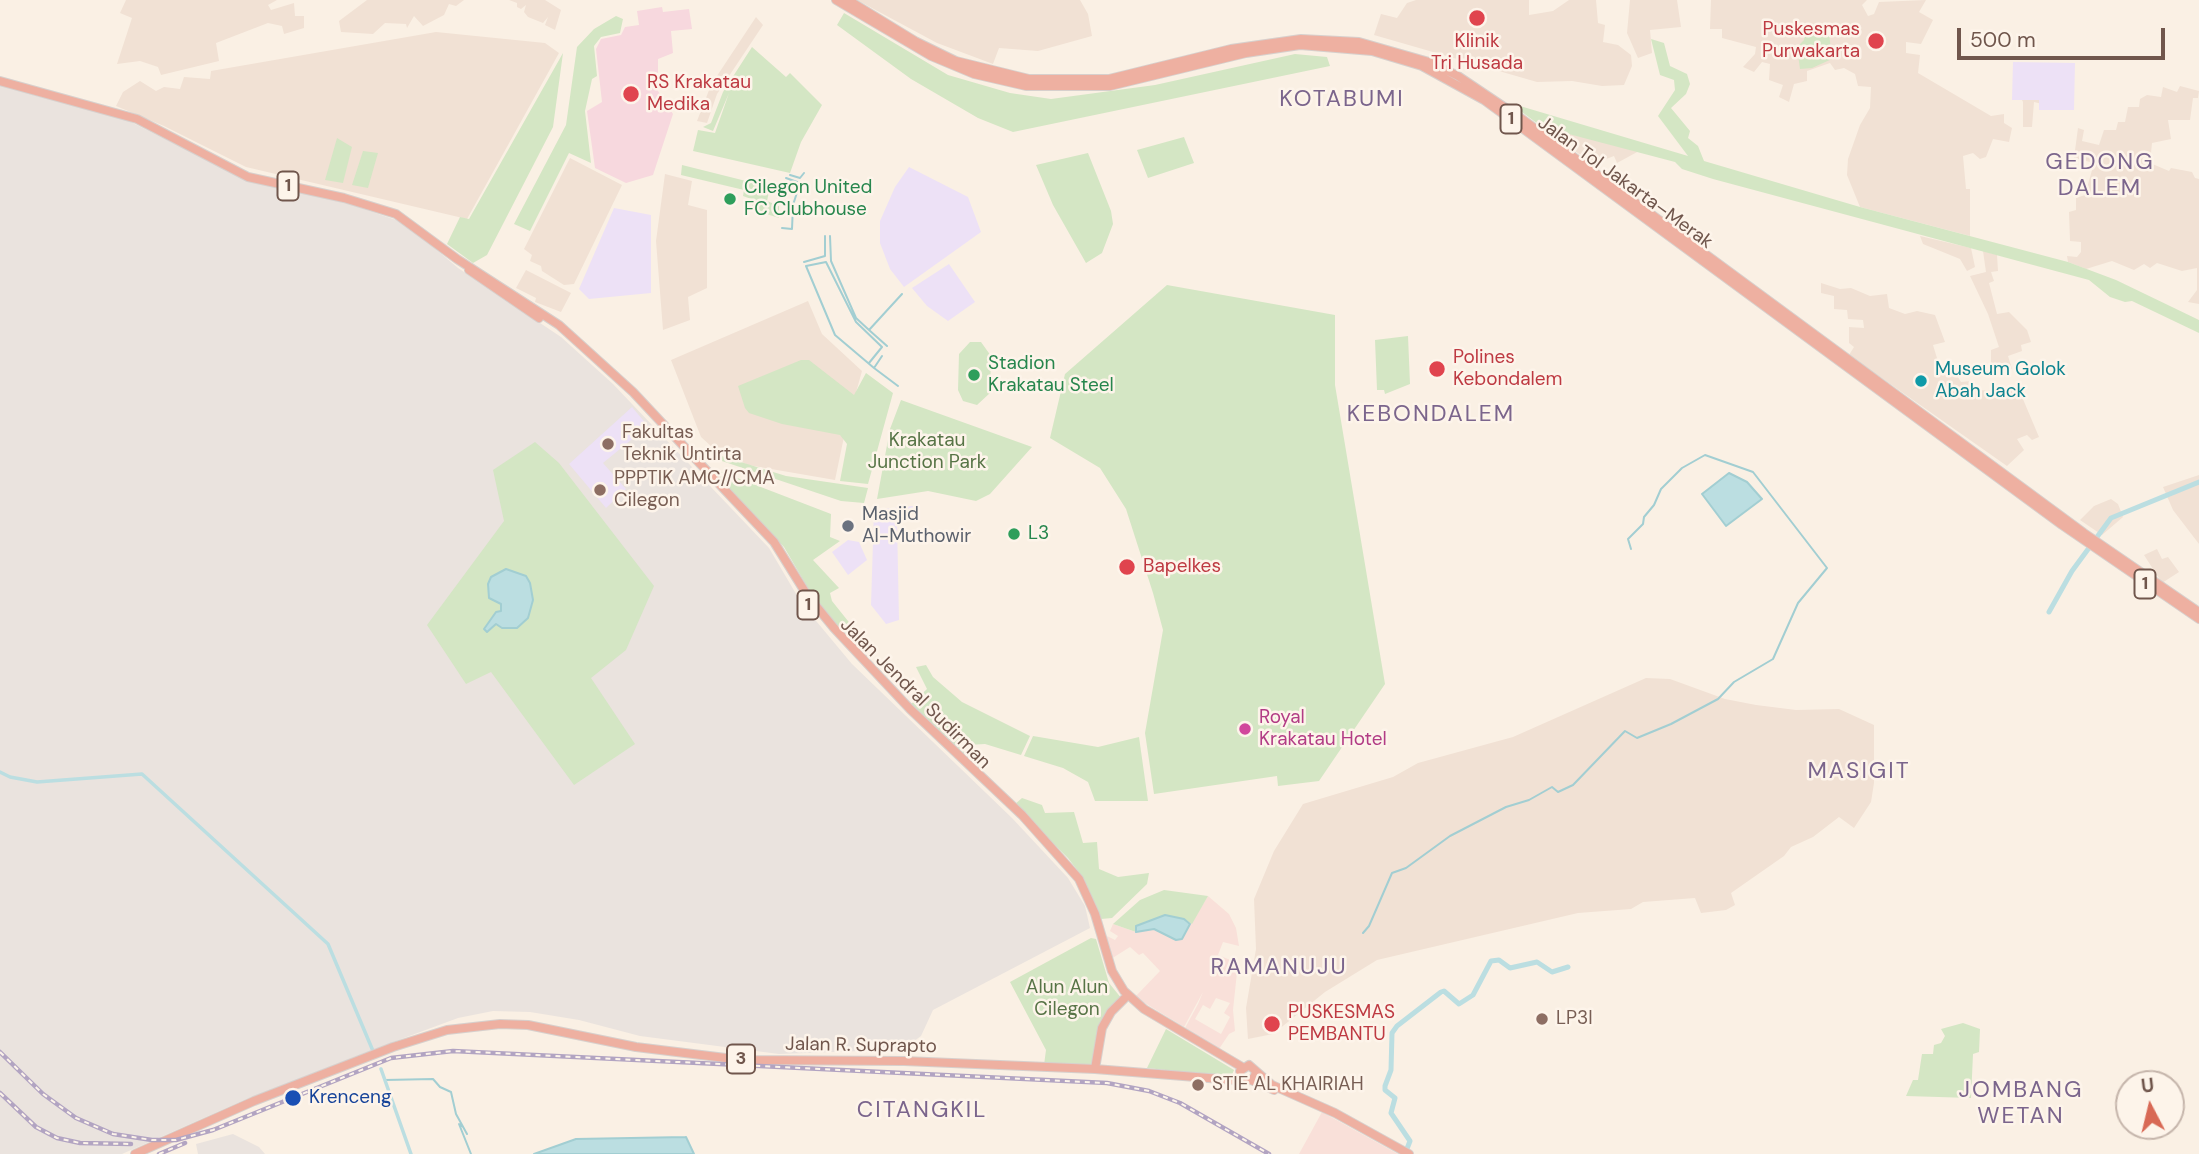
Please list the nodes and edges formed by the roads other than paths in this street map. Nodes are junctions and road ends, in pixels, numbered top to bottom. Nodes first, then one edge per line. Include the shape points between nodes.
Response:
1 (836, 0) edge
2 (848, 0) edge
3 (0, 81) edge
4 (457, 259) junction
5 (472, 267) junction
6 (489, 279) junction
7 (2093, 543) junction
8 (2199, 612) edge
9 (2199, 619) edge
10 (1125, 999) junction
11 (1095, 1069) junction
12 (1241, 1069) junction
13 (1252, 1078) junction
14 (1405, 1153) edge
15 (135, 1154) edge

1 - 7 highway, Jalan Tol Jakarta–Merak / 1 via 931,56 974,74 1026,86 1110,86 1246,53 1300,46 1361,50 1422,66 1454,81 1517,123
2 - 7 highway, Jalan Tol Jakarta–Merak / 1 via 956,61 1029,79 1121,78 1231,49 1301,39 1359,42 1429,62 1522,119
3 - 4 highway, 1 via 116,111 191,144 248,177 396,214
4 - 5 highway, 1
4 - 10 highway, Jalan Jendral Sudirman / 1 via 490,287 567,337 628,392 769,543 807,603 851,653 1063,866 1082,891 1109,972
5 - 6 highway, 1
5 - 6 highway via 484,266
6 - 12 highway, Jalan Jendral Sudirman / 1 via 559,326 610,369 774,542 814,606 834,628 910,709 1022,815 1079,879 1112,971 1124,991 1144,1009
7 - 8 highway, Jalan Tol Jakarta–Merak / 1
7 - 9 highway, Jalan Tol Jakarta–Merak / 1
10 - 11 highway via 1104,1025
10 - 12 highway, Jalan Jendral Sudirman / 1
11 - 13 highway, Jalan R. Suprapto / 3
11 - 15 highway, Jalan R. Suprapto / 3 via 742,1060 636,1047 514,1024 447,1030 393,1047
12 - 13 highway, 1 via 1243,1079
12 - 13 highway, 1 via 1249,1065
13 - 14 highway, 1

